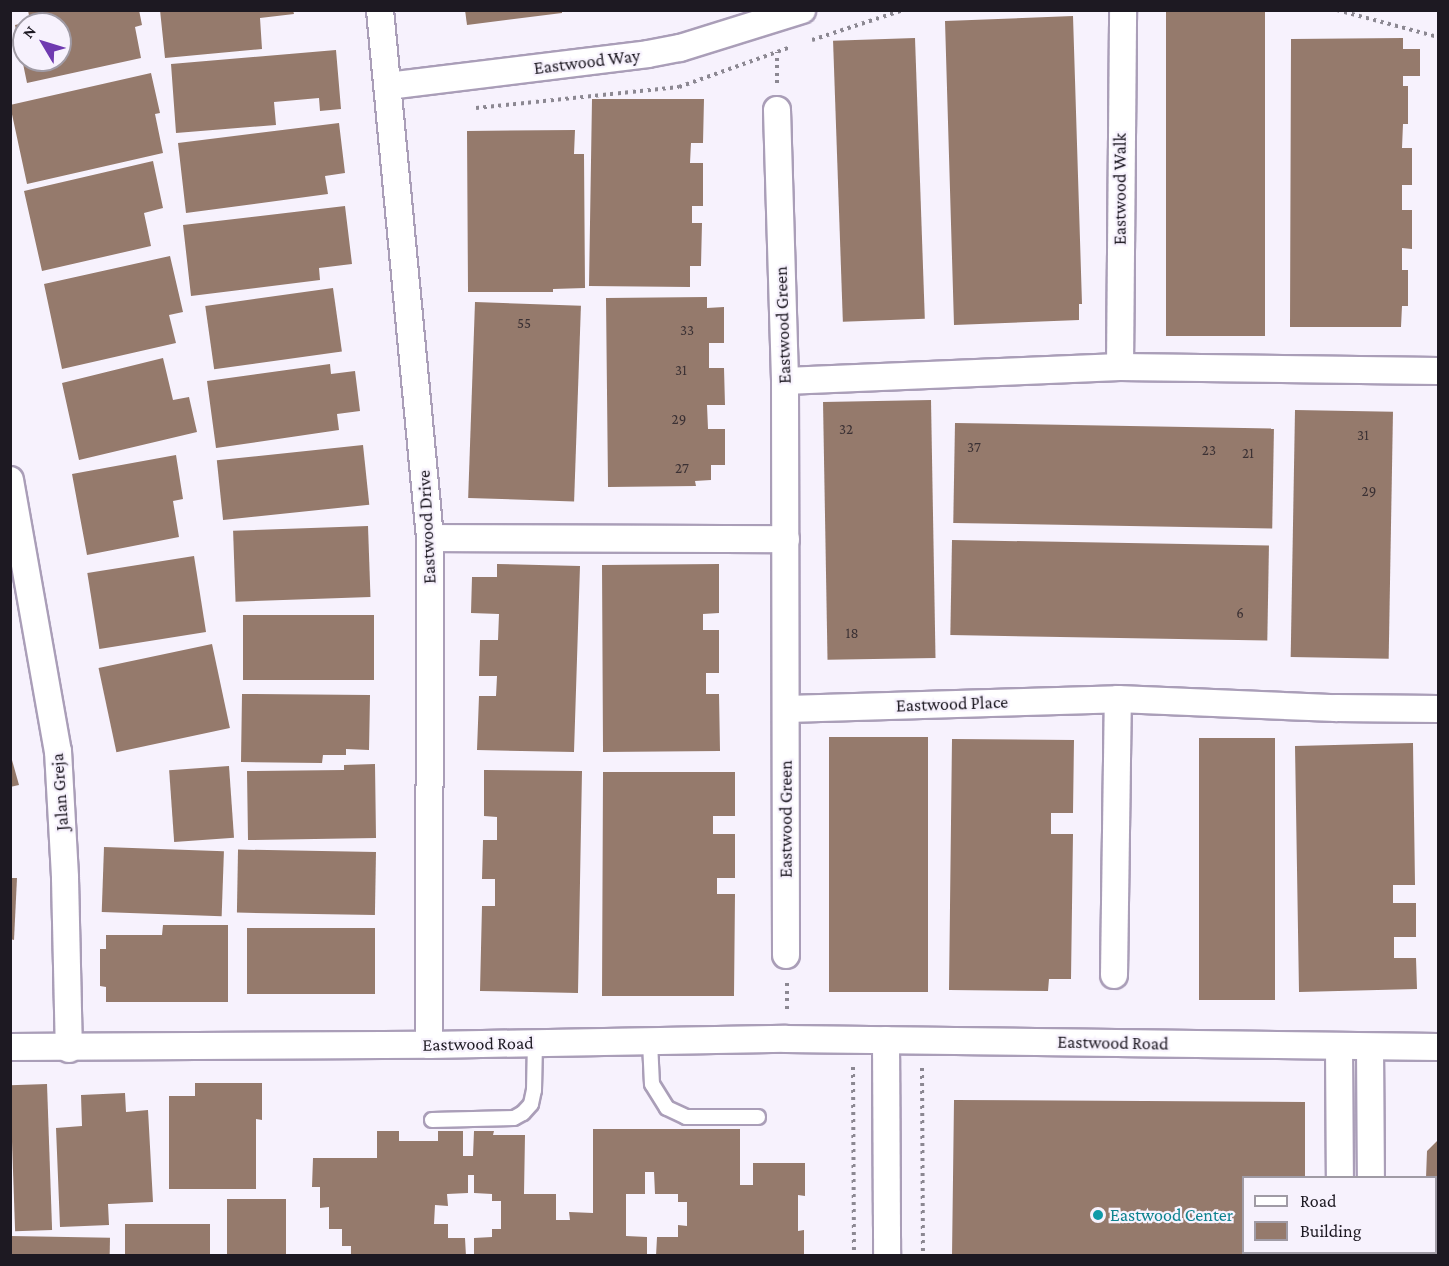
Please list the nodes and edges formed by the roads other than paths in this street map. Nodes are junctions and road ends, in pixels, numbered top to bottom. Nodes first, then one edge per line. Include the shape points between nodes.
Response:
1 (380, 10) edge
2 (1123, 10) edge
3 (788, 13) edge
4 (388, 86) junction
5 (777, 110) dead end
6 (1120, 367) junction
7 (1438, 371) edge
8 (785, 381) junction
9 (10, 480) edge
10 (430, 538) junction
11 (786, 539) junction
12 (1118, 699) junction
13 (787, 709) junction
14 (1438, 710) edge
15 (786, 955) dead end
16 (1113, 975) dead end
17 (886, 1040) junction
18 (650, 1042) junction
19 (535, 1043) junction
20 (429, 1045) junction
21 (10, 1047) edge
22 (1339, 1047) junction
23 (1370, 1047) junction
24 (1438, 1047) edge
25 (69, 1049) junction
26 (758, 1117) dead end
27 (432, 1120) dead end
28 (1340, 1176) edge
29 (1371, 1176) edge
30 (887, 1256) edge

1 - 4 street, Eastwood Drive
2 - 6 street, Eastwood Walk
3 - 4 street, Eastwood Way via 680,48 648,54
4 - 10 street, Eastwood Drive
5 - 8 street, Eastwood Green
6 - 7 street
6 - 8 street
8 - 11 street, Eastwood Green
9 - 25 street, Jalan Greja via 58,751
10 - 11 street
10 - 20 street, Eastwood Drive
11 - 13 street, Eastwood Green
12 - 13 street, Eastwood Place
12 - 14 street, Eastwood Place
12 - 16 street
13 - 15 street, Eastwood Green
17 - 18 street, Eastwood Road
17 - 22 street, Eastwood Road
17 - 30 street
18 - 19 street, Eastwood Road
18 - 26 lane via 652,1084 666,1108 686,1117
19 - 20 street, Eastwood Road
19 - 27 lane via 534,1090 531,1104 523,1113 514,1118
20 - 25 street, Eastwood Road
21 - 25 street
22 - 23 street, Eastwood Road
22 - 28 street
23 - 24 street, Eastwood Road
23 - 29 street

